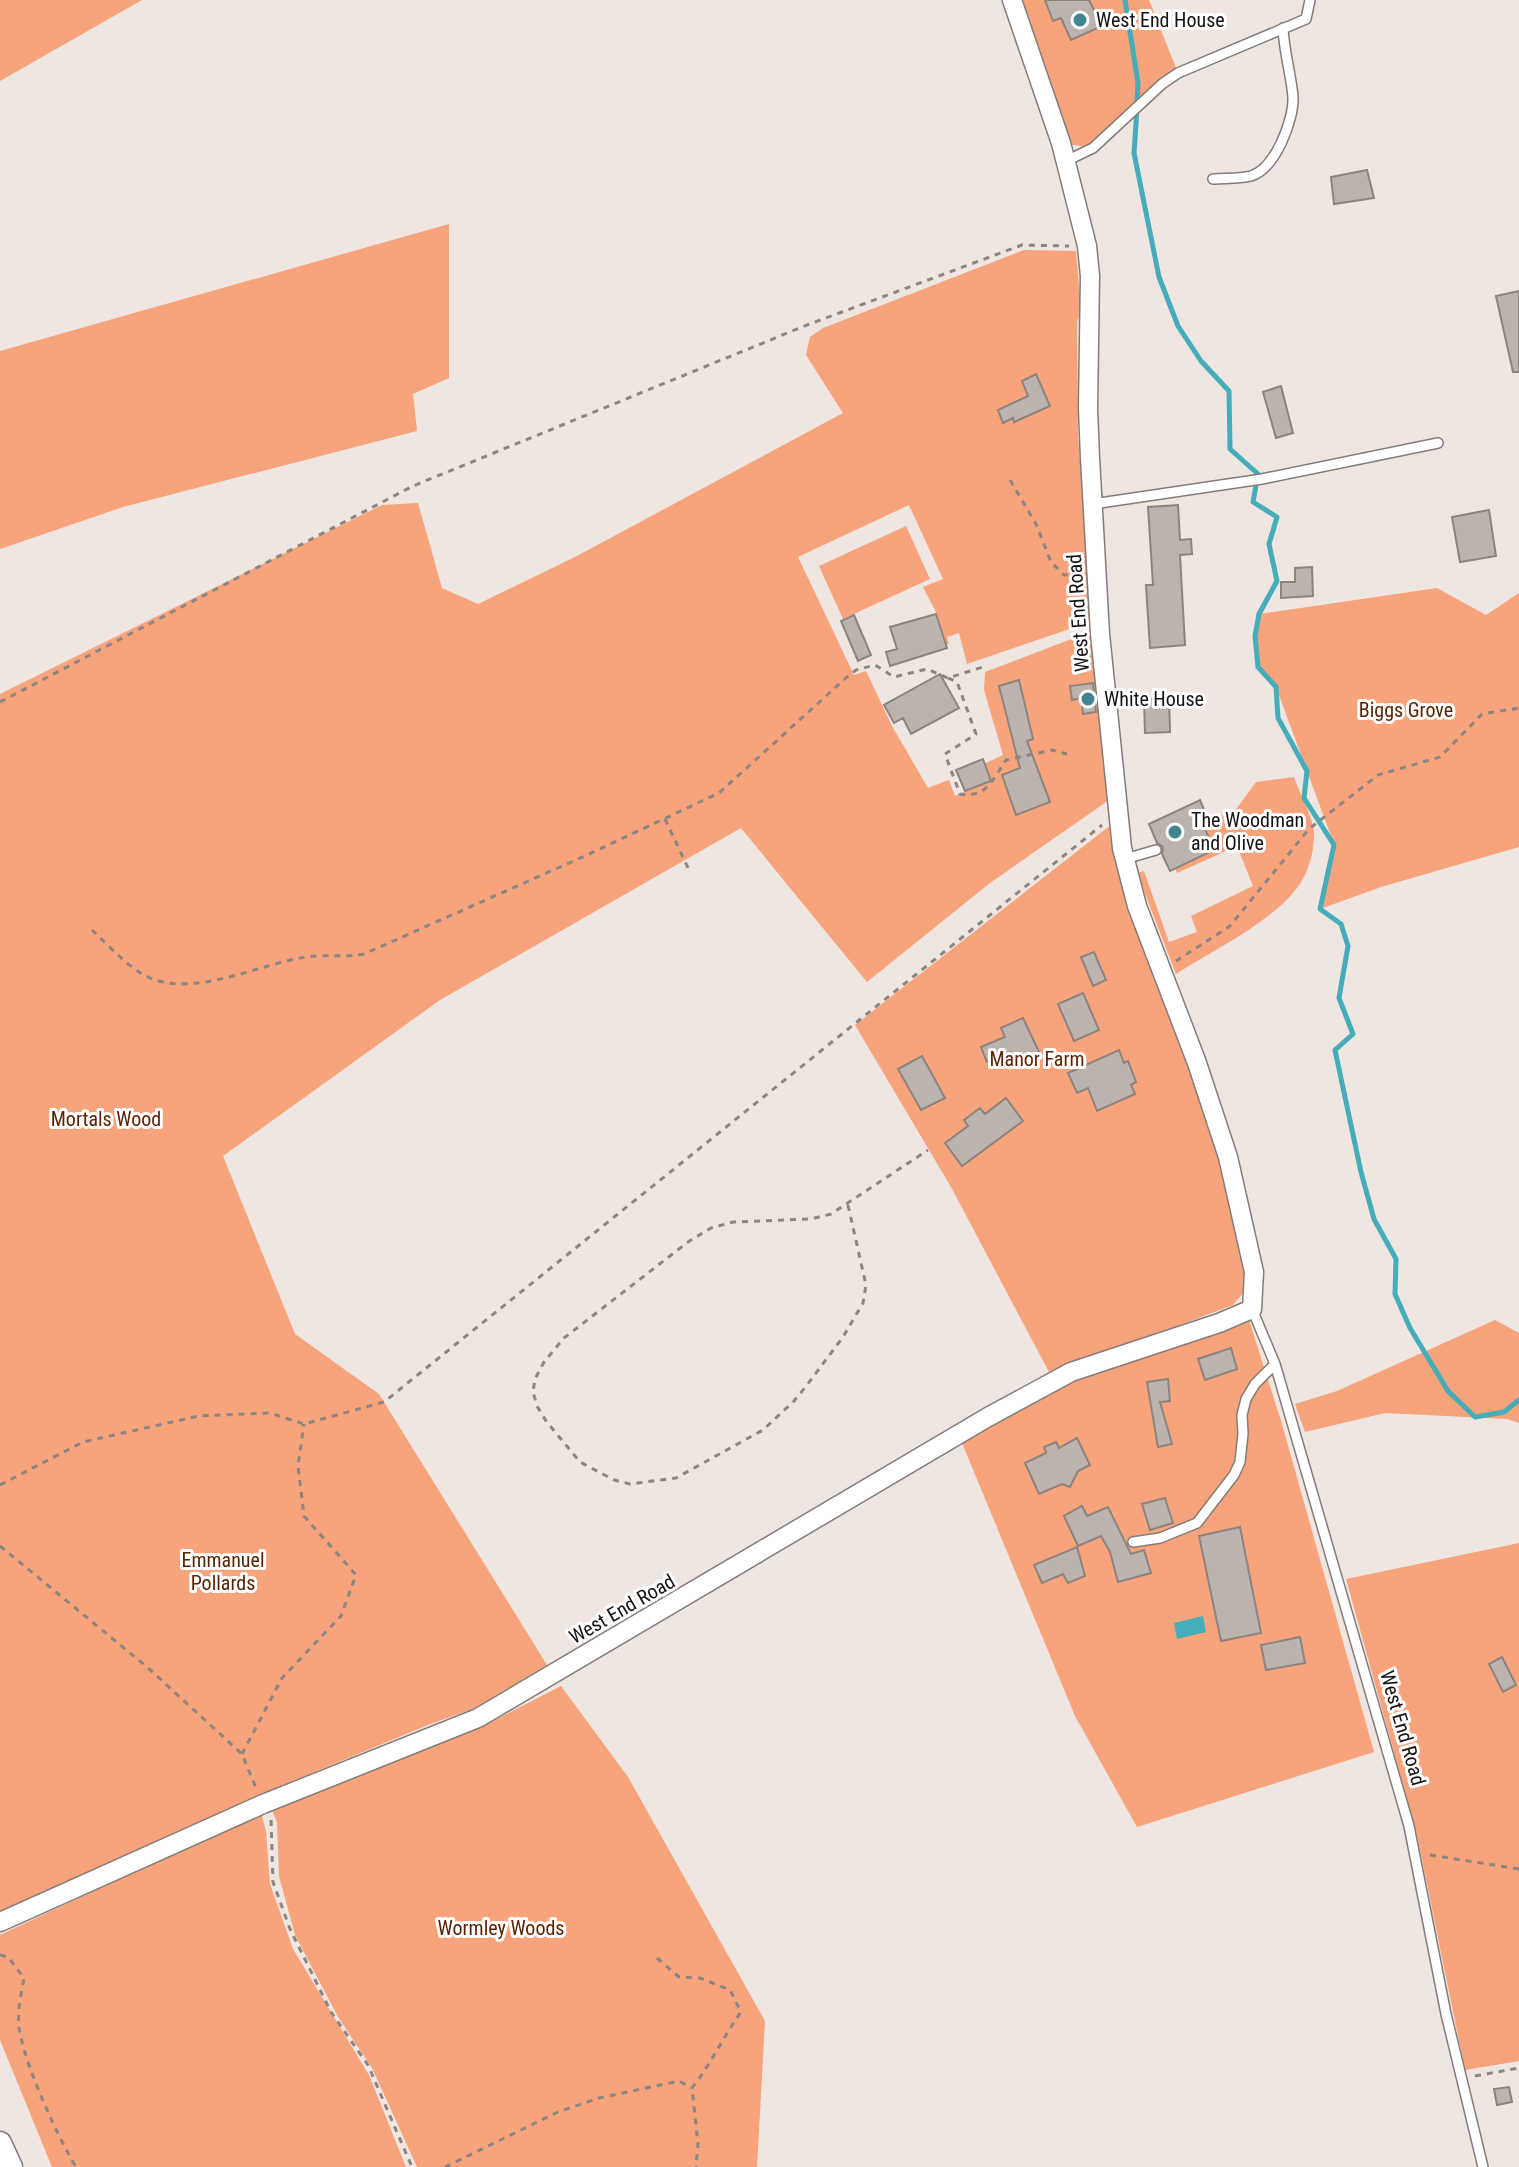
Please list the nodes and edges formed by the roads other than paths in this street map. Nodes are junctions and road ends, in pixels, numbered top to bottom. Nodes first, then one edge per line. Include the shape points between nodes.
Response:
1 (1012, 0) edge
2 (1310, 0) edge
3 (1283, 28) junction
4 (1066, 161) junction
5 (1213, 179) dead end
6 (1438, 443) dead end
7 (1093, 504) junction
8 (1156, 850) dead end
9 (1124, 859) junction
10 (1252, 1309) junction
11 (1275, 1364) junction
12 (1133, 1542) dead end
13 (0, 1922) edge
14 (0, 2143) edge
15 (11, 2167) edge
16 (1483, 2167) edge

1 - 4 street, West End Road
2 - 3 lane via 1306,19
3 - 4 lane via 1178,73 1093,148
3 - 5 lane via 1293,97 1291,118 1276,153 1253,176
4 - 7 street, West End Road via 1090,276
6 - 7 lane via 1262,479
7 - 9 street, West End Road
8 - 9 lane
9 - 10 street, West End Road via 1228,1157 1254,1272
10 - 11 lane, West End Road
10 - 13 street, West End Road via 1071,1372 478,1718 263,1804
11 - 12 lane via 1246,1399 1234,1475 1197,1523
11 - 16 lane, West End Road via 1409,1826
14 - 15 street

